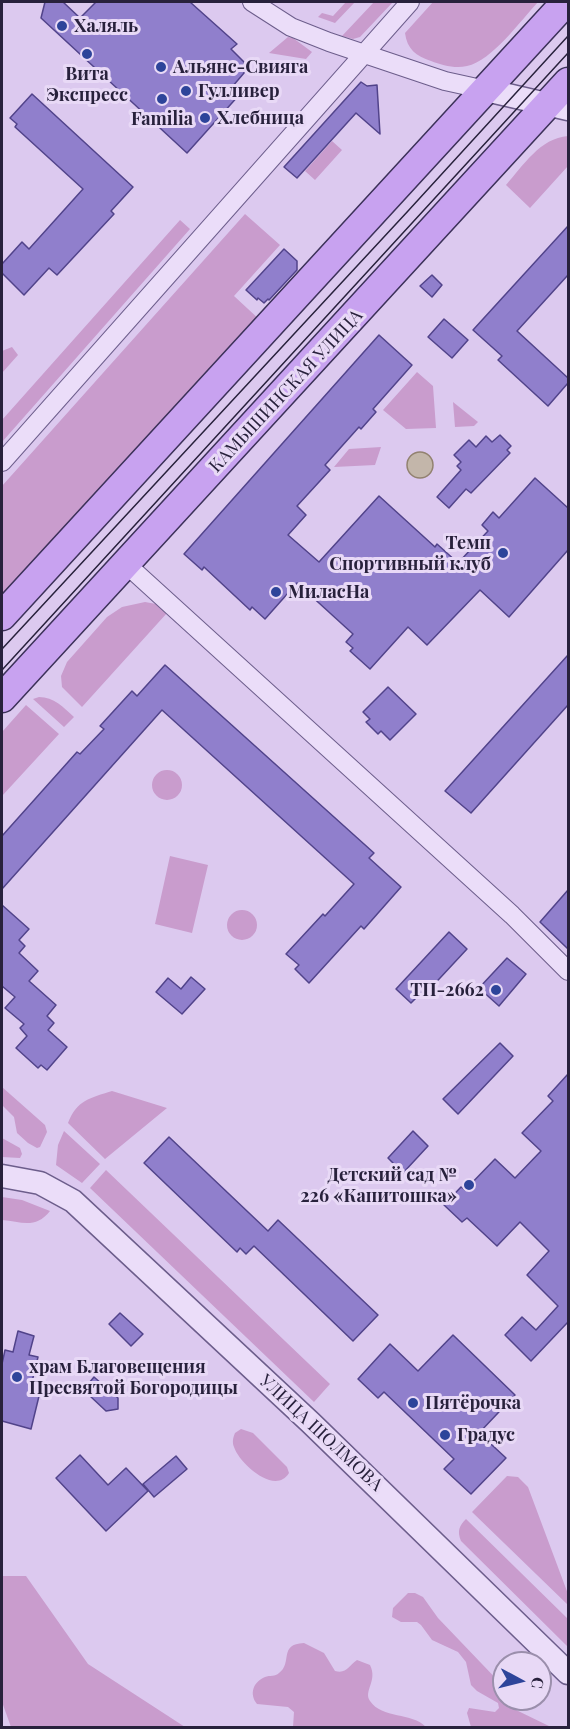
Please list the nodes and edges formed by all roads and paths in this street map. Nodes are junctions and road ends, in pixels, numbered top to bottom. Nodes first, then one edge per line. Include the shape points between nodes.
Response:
1 (252, 2) edge
2 (410, 2) edge
3 (566, 2) edge
4 (362, 54) junction
5 (568, 82) edge
6 (486, 90) junction
7 (558, 106) edge
8 (2, 462) edge
9 (126, 564) junction
10 (2, 616) edge
11 (2, 699) edge
12 (568, 971) edge
13 (2, 1176) edge
14 (568, 1672) edge

1 - 4 street via 291,27
2 - 4 street
3 - 6 main road
4 - 6 street
4 - 8 street
5 - 7 main road, КАМЫШИНСКАЯ УЛИЦА
6 - 7 street
6 - 10 main road
7 - 9 main road, КАМЫШИНСКАЯ УЛИЦА
9 - 11 main road, КАМЫШИНСКАЯ УЛИЦА
9 - 12 street via 512,915
13 - 14 street, УЛИЦА ШОЛМОВА via 40,1183 73,1201

